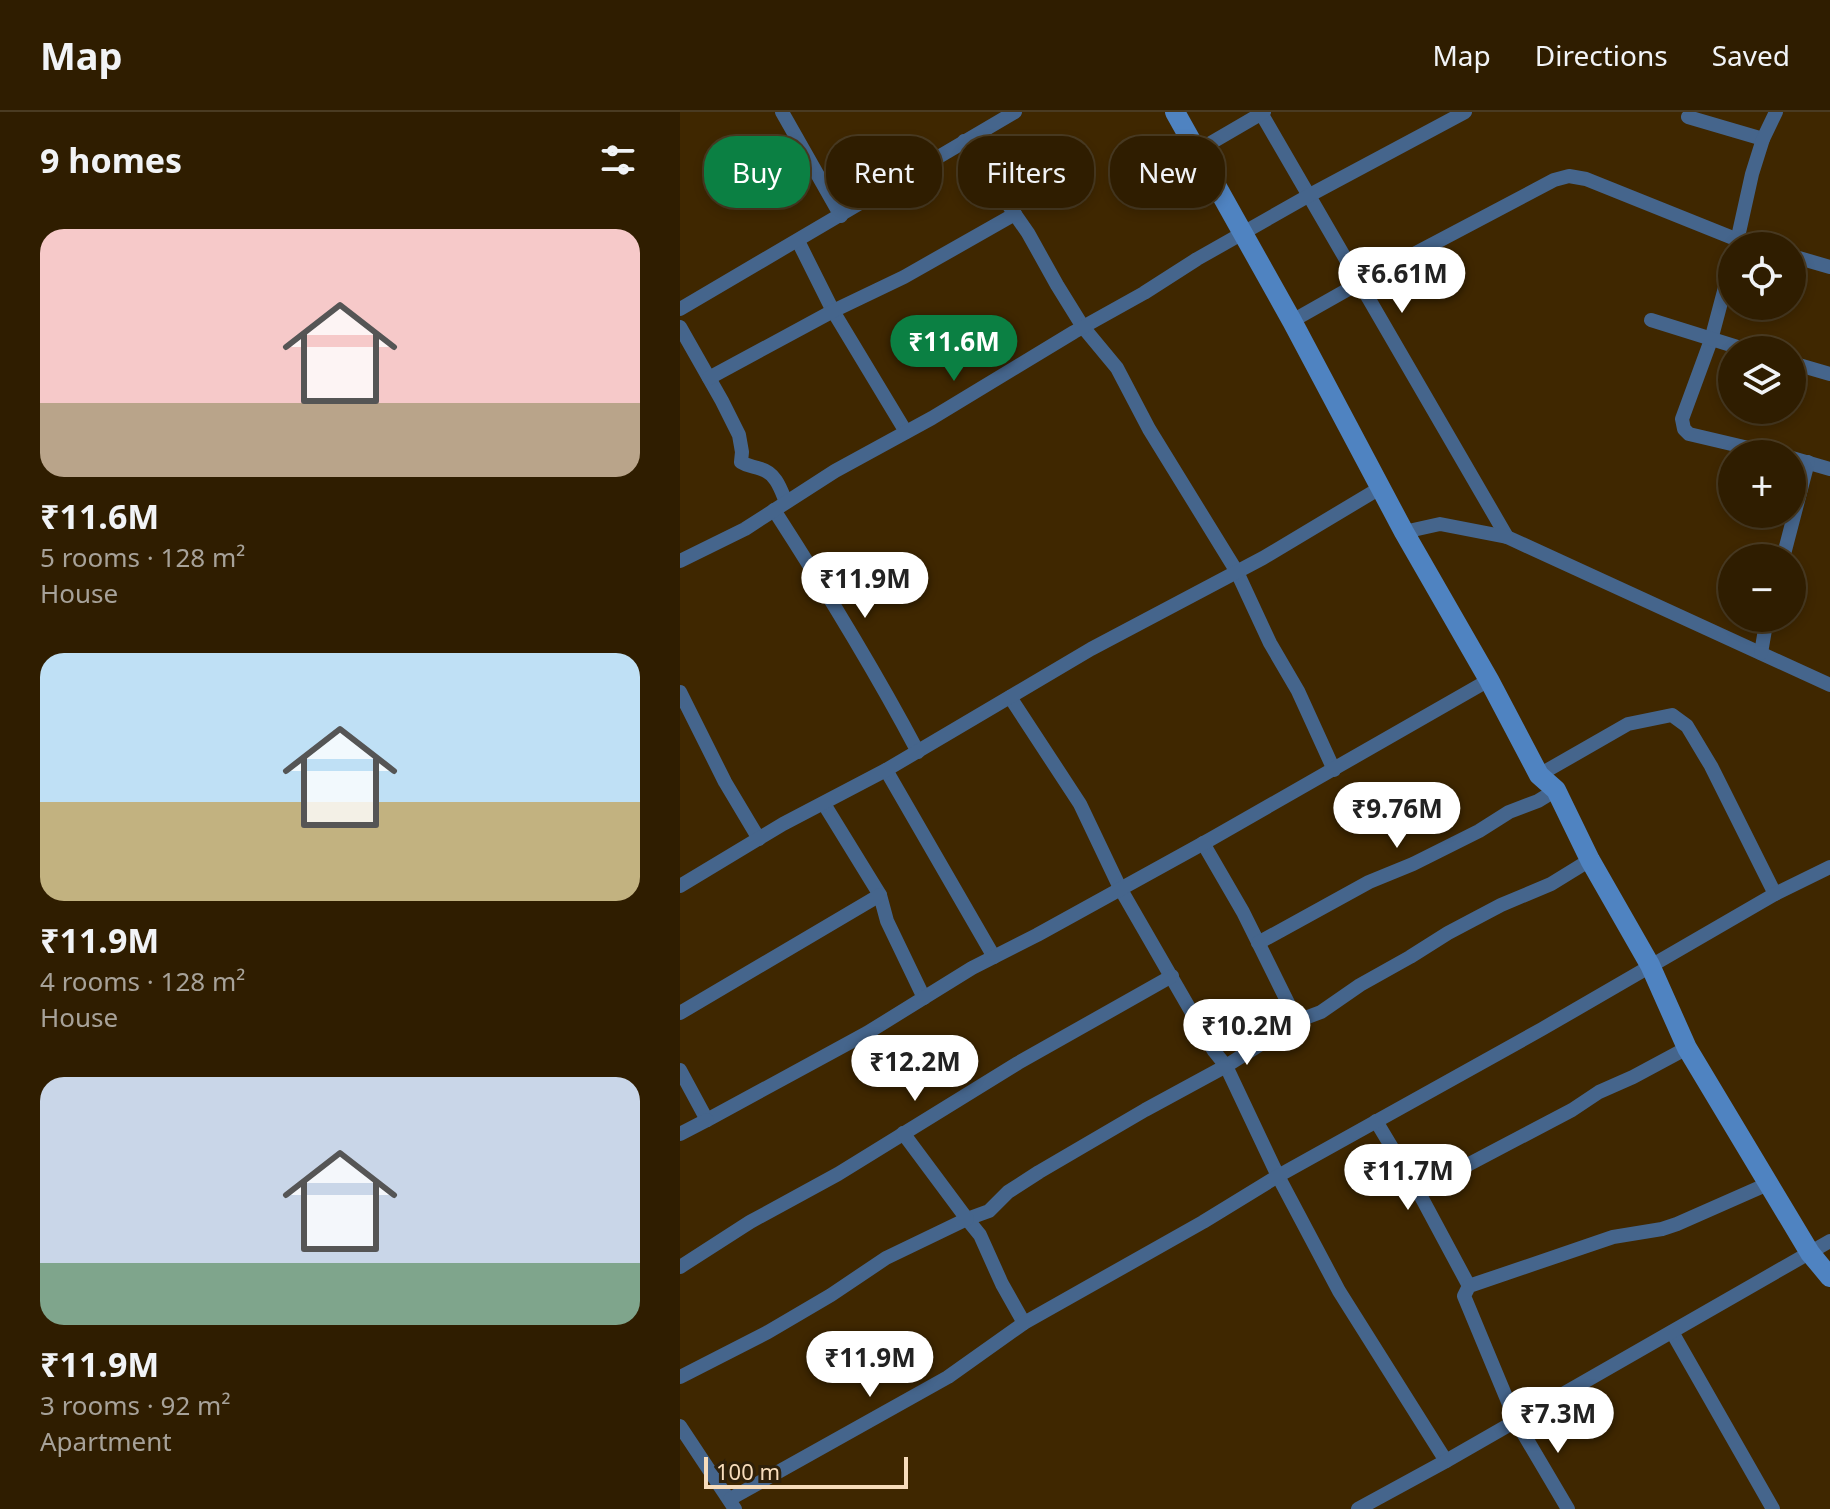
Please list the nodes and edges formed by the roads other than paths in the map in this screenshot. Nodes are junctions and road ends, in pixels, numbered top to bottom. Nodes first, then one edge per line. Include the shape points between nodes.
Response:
1 (782, 112) edge
2 (1015, 112) edge
3 (1175, 112) edge
4 (1465, 112) edge
5 (1776, 112) edge
6 (1263, 113) edge
7 (1688, 117) dead end
8 (973, 136) edge
9 (1189, 136) edge
10 (1223, 136) edge
11 (1763, 139) junction
12 (958, 145) edge
13 (1308, 196) junction
14 (1225, 201) edge
15 (1011, 208) edge
16 (1015, 214) junction
17 (841, 216) junction
18 (1739, 232) edge
19 (1243, 233) junction
20 (1718, 235) edge
21 (798, 241) junction
22 (1806, 260) edge
23 (1830, 267) edge
24 (1361, 282) junction
25 (680, 309) edge
26 (833, 311) junction
27 (1718, 314) edge
28 (1651, 320) dead end
29 (1292, 321) junction
30 (680, 327) edge
31 (1083, 327) junction
32 (1711, 340) junction
33 (1718, 342) edge
34 (1806, 367) edge
35 (1830, 374) edge
36 (709, 378) junction
37 (906, 432) junction
38 (1718, 441) edge
39 (1808, 462) joint
40 (1830, 469) edge
41 (1380, 488) junction
42 (780, 506) junction
43 (1404, 532) junction
44 (1507, 537) junction
45 (1787, 544) edge
46 (680, 561) edge
47 (1237, 572) junction
48 (1765, 632) edge
49 (1761, 653) junction
50 (1489, 680) junction
51 (1830, 685) edge
52 (680, 692) edge
53 (1010, 697) junction
54 (918, 752) junction
55 (886, 770) junction
56 (1334, 770) junction
57 (1539, 775) junction
58 (1556, 790) junction
59 (824, 804) junction
60 (759, 839) junction
61 (1203, 843) junction
62 (1590, 860) junction
63 (1830, 867) edge
64 (680, 886) edge
65 (1120, 888) junction
66 (1775, 894) junction
67 (880, 895) junction
68 (1258, 943) junction
69 (994, 957) junction
70 (1650, 965) junction
71 (1172, 976) junction
72 (924, 998) junction
73 (680, 1013) edge
74 (1297, 1021) junction
75 (1687, 1048) junction
76 (1226, 1066) junction
77 (680, 1070) edge
78 (707, 1120) junction
79 (1376, 1121) junction
80 (903, 1133) junction
81 (680, 1134) edge
82 (1278, 1176) junction
83 (1770, 1183) junction
84 (1418, 1191) junction
85 (967, 1219) junction
86 (1830, 1241) edge
87 (1810, 1253) junction
88 (680, 1267) edge
89 (1830, 1277) edge
90 (1469, 1286) junction
91 (1024, 1323) junction
92 (1672, 1332) junction
93 (680, 1377) edge
94 (1516, 1421) junction
95 (680, 1426) edge
96 (1446, 1461) junction
97 (733, 1504) edge
98 (1358, 1509) edge
99 (1568, 1509) edge
100 (1773, 1509) edge

1 - 17 street
2 - 8 street
3 - 9 street
4 - 13 street
5 - 11 street
6 - 10 street
6 - 13 street
7 - 11 street
11 - 18 street
12 - 17 street
13 - 19 street
13 - 24 street
14 - 19 street
15 - 16 street
16 - 26 street
16 - 31 street
17 - 21 street
19 - 29 street
19 - 31 street
20 - 24 street via 1569,176
21 - 25 street
21 - 26 street
22 - 23 street
24 - 29 street
24 - 44 street
26 - 36 street
26 - 37 street
27 - 32 street
28 - 32 street
29 - 41 street
30 - 36 street
31 - 37 street
31 - 47 street via 1117,368
32 - 33 street
32 - 38 street via 1682,419 1689,434
34 - 35 street
36 - 42 street via 739,435 741,462 770,472 779,485
37 - 42 street
39 - 40 street
39 - 45 street
41 - 43 street
41 - 47 street
42 - 46 street
42 - 54 street
43 - 44 street via 1440,524
43 - 50 street
44 - 49 street
47 - 53 street
47 - 56 street
48 - 49 street
49 - 51 street
50 - 56 street
50 - 57 street
52 - 60 street
53 - 54 street
53 - 65 street via 1080,804
54 - 55 street
55 - 59 street
55 - 69 street
56 - 61 street
57 - 58 street
57 - 66 street via 1628,724 1672,715 1687,726 1711,766
58 - 62 street
58 - 68 street
59 - 60 street
59 - 67 street
60 - 64 street
61 - 65 street
61 - 68 street
62 - 70 street
62 - 74 street via 1448,933 1321,1012
63 - 66 street
65 - 69 street
65 - 71 street
66 - 70 street
67 - 72 street
67 - 73 street
68 - 74 street
69 - 72 street
70 - 75 street
70 - 79 street
71 - 76 street
71 - 80 street
72 - 78 street
74 - 76 street
75 - 83 street
75 - 84 street
76 - 82 street
76 - 85 street via 1039,1172 989,1211
77 - 78 street
78 - 81 street
79 - 82 street
79 - 84 street
80 - 85 street
80 - 88 street
82 - 91 street
82 - 96 street via 1339,1291
83 - 87 street
83 - 90 street via 1662,1229 1613,1237
84 - 90 street
85 - 91 street
85 - 93 street via 886,1258 768,1332
86 - 87 street
87 - 89 street
87 - 92 street
90 - 94 street via 1464,1296
91 - 97 street via 948,1377
92 - 94 street
92 - 100 street
94 - 96 street
94 - 99 street
95 - 97 street
96 - 98 street

